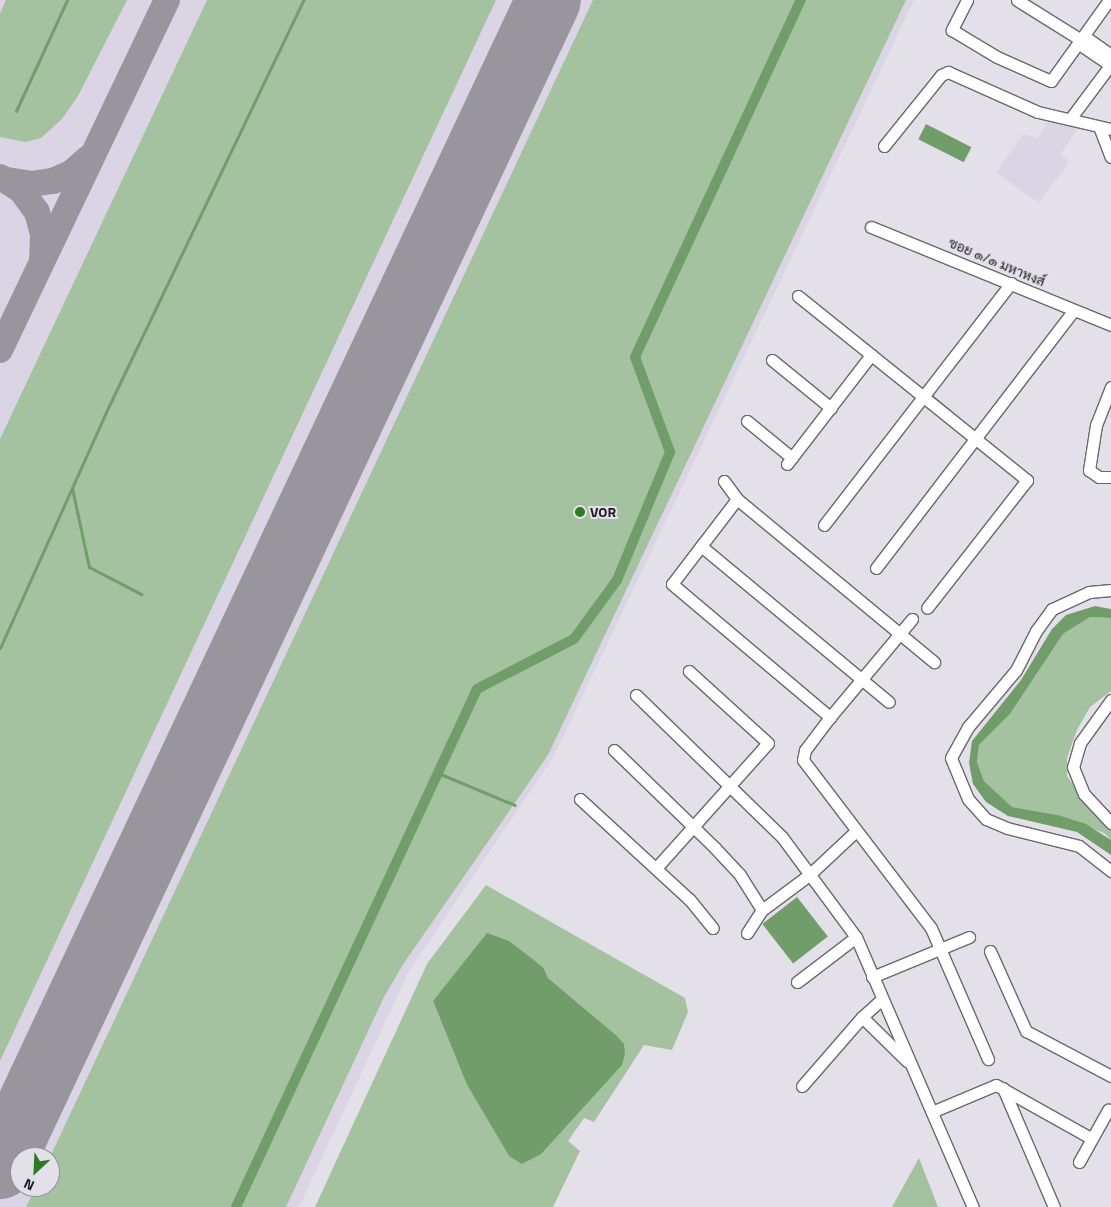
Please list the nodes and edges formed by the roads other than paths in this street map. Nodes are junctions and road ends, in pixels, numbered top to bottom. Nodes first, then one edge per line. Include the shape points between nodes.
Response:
1 (967, 0) edge
2 (1017, 0) edge
3 (1109, 0) edge
4 (1081, 40) junction
5 (1111, 61) edge
6 (1070, 119) junction
7 (1106, 129) edge
8 (884, 146) dead end
9 (1111, 156) edge
10 (871, 227) dead end
11 (1011, 284) junction
12 (798, 296) dead end
13 (1073, 311) junction
14 (1111, 325) edge
15 (872, 355) junction
16 (772, 360) dead end
17 (1111, 387) edge
18 (923, 396) junction
19 (830, 408) junction
20 (748, 421) dead end
21 (976, 438) junction
22 (1111, 477) edge
23 (724, 481) dead end
24 (737, 498) junction
25 (824, 525) dead end
26 (702, 546) junction
27 (876, 568) dead end
28 (1111, 590) edge
29 (927, 608) dead end
30 (912, 619) dead end
31 (899, 633) junction
32 (934, 662) dead end
33 (689, 670) dead end
34 (862, 679) junction
35 (636, 695) dead end
36 (1111, 700) edge
37 (889, 702) dead end
38 (830, 717) junction
39 (614, 750) dead end
40 (732, 786) junction
41 (580, 799) dead end
42 (1111, 823) edge
43 (694, 827) junction
44 (856, 831) junction
45 (656, 867) junction
46 (1111, 871) edge
47 (809, 875) junction
48 (762, 910) junction
49 (713, 928) dead end
50 (747, 933) dead end
51 (856, 937) junction
52 (969, 937) dead end
53 (941, 950) junction
54 (990, 951) dead end
55 (872, 977) junction
56 (797, 982) dead end
57 (881, 1000) junction
58 (862, 1017) junction
59 (988, 1059) dead end
60 (912, 1066) junction
61 (1111, 1076) edge
62 (802, 1086) dead end
63 (1003, 1088) junction
64 (1108, 1110) dead end
65 (934, 1111) junction
66 (1091, 1138) junction
67 (1079, 1162) dead end
68 (973, 1207) edge
69 (1054, 1207) edge

1 - 4 street via 952,30 997,58 1051,82
2 - 4 street
3 - 4 street
4 - 5 street
5 - 6 street
6 - 7 street
6 - 8 street via 1038,112 948,72 937,80
7 - 9 street
10 - 11 street, ซอย ๑/๑ มหาหงส์
11 - 13 street, ซอย ๑/๑ มหาหงส์
11 - 18 street
12 - 15 street
13 - 14 street, ซอย ๑/๑ มหาหงส์
13 - 21 street
15 - 18 street
15 - 19 street
16 - 19 street
17 - 22 street via 1096,425 1089,470 1099,477
18 - 21 street
18 - 25 street
19 - 20 street via 789,461
21 - 27 street
21 - 29 street via 1028,480
23 - 24 street
24 - 26 street
24 - 31 street
26 - 34 street
26 - 38 street via 672,584
28 - 46 street via 1089,592 1052,609 1036,631 1016,670 968,727 951,758 968,799 986,819 1007,828 1079,846
30 - 31 street
31 - 32 street
31 - 34 street
33 - 40 street via 768,743
34 - 37 street
34 - 38 street
35 - 40 street
36 - 42 street via 1080,743 1074,767 1084,794
38 - 44 street via 805,750 803,760
39 - 43 street
40 - 43 street
40 - 47 street via 782,838
41 - 45 street
43 - 45 street
43 - 48 street via 740,876
44 - 47 street
44 - 53 street via 931,928
45 - 49 street
47 - 48 street
47 - 51 street
48 - 50 street
51 - 55 street
51 - 56 street
52 - 53 street
53 - 55 street
53 - 59 street
54 - 61 street via 1026,1031
55 - 57 street
57 - 58 street
57 - 60 street
58 - 60 street
58 - 62 street
60 - 65 street
63 - 65 street via 996,1085
63 - 66 street
63 - 69 street
64 - 66 street
65 - 68 street
66 - 67 street

